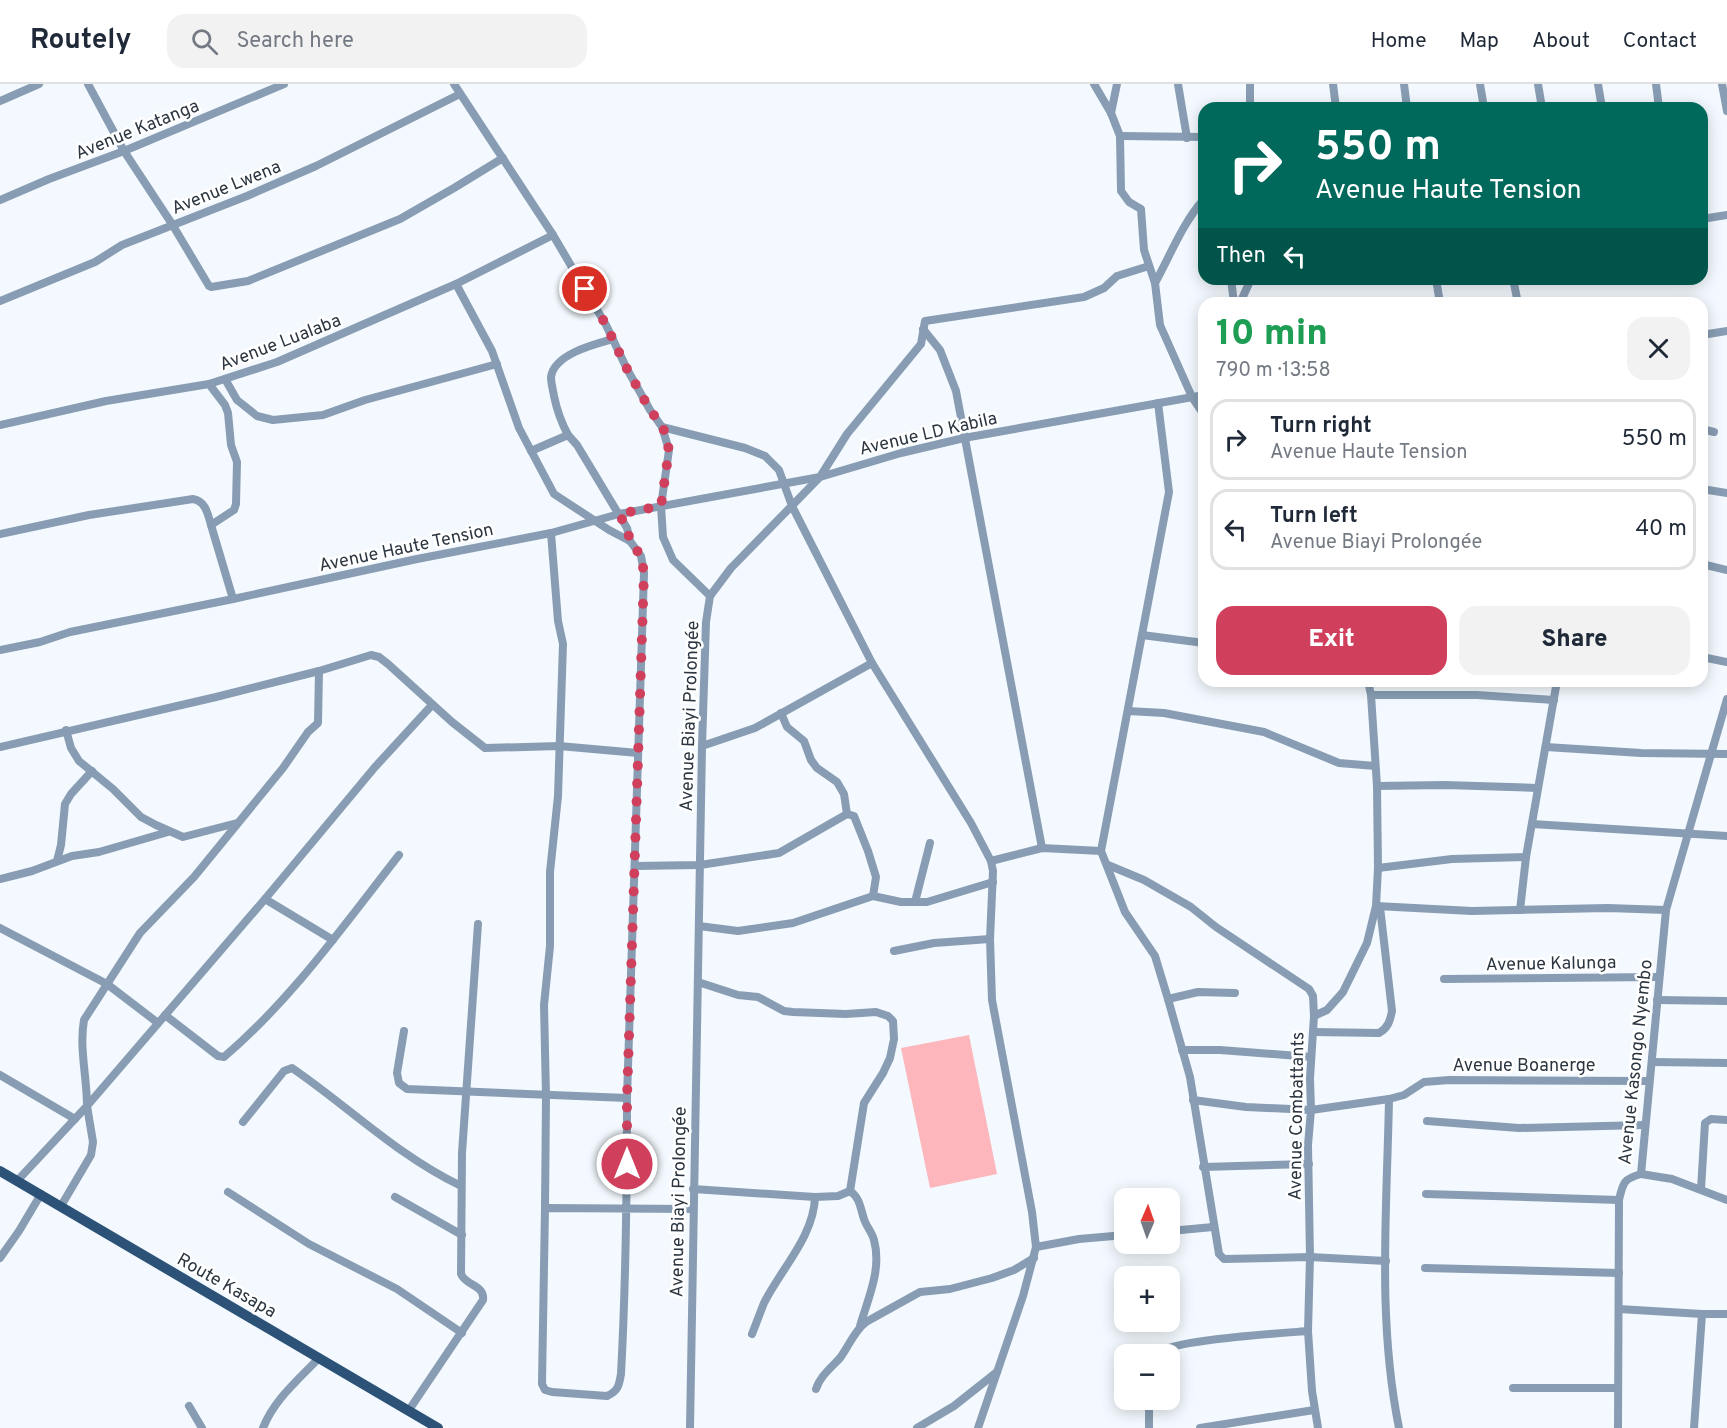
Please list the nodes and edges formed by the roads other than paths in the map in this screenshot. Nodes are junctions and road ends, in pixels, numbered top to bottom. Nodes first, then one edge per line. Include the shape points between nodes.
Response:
1 (39, 84) edge
2 (88, 84) edge
3 (284, 84) edge
4 (454, 84) edge
5 (1094, 84) edge
6 (1118, 84) edge
7 (1178, 84) edge
8 (1250, 84) edge
9 (1333, 84) edge
10 (1404, 84) edge
11 (1480, 84) edge
12 (1538, 84) edge
13 (1598, 84) edge
14 (1656, 84) edge
15 (1722, 84) edge
16 (460, 94) junction
17 (0, 101) edge
18 (1250, 102) edge
19 (1335, 102) edge
20 (1406, 102) edge
21 (1483, 102) edge
22 (1541, 102) edge
23 (1601, 102) edge
24 (1658, 102) edge
25 (1727, 111) edge
26 (1111, 113) junction
27 (1120, 136) junction
28 (1198, 137) edge
29 (1187, 138) junction
30 (124, 152) junction
31 (502, 158) junction
32 (0, 200) edge
33 (1198, 206) edge
34 (1727, 215) edge
35 (1708, 218) edge
36 (172, 224) junction
37 (553, 235) junction
38 (1149, 266) junction
39 (1155, 283) junction
40 (456, 284) junction
41 (0, 301) edge
42 (924, 325) junction
43 (1727, 331) edge
44 (1708, 334) edge
45 (613, 339) junction
46 (497, 364) junction
47 (225, 379) junction
48 (209, 384) junction
49 (1198, 396) edge
50 (1192, 397) junction
51 (1158, 403) junction
52 (1198, 406) edge
53 (0, 424) edge
54 (663, 427) junction
55 (1708, 430) edge
56 (1714, 432) dead end
57 (568, 435) junction
58 (964, 438) junction
59 (531, 451) junction
60 (820, 477) junction
61 (785, 484) junction
62 (1708, 490) edge
63 (1727, 493) edge
64 (661, 506) junction
65 (792, 506) junction
66 (619, 514) junction
67 (596, 521) junction
68 (211, 525) junction
69 (551, 533) junction
70 (0, 534) edge
71 (630, 541) junction
72 (1708, 565) edge
73 (1727, 570) edge
74 (710, 596) junction
75 (233, 599) junction
76 (1142, 635) junction
77 (1198, 642) edge
78 (0, 650) edge
79 (1708, 658) edge
80 (1727, 662) edge
81 (872, 663) junction
82 (319, 671) junction
83 (1369, 687) edge
84 (1556, 687) edge
85 (1371, 695) junction
86 (1554, 700) junction
87 (1726, 704) edge
88 (432, 705) junction
89 (1128, 711) junction
90 (781, 713) junction
91 (66, 730) junction
92 (559, 746) junction
93 (702, 746) junction
94 (0, 747) edge
95 (1546, 747) junction
96 (639, 753) junction
97 (1710, 754) junction
98 (1727, 754) edge
99 (1375, 766) junction
100 (92, 771) junction
101 (1377, 786) junction
102 (1538, 788) junction
103 (847, 814) junction
104 (238, 823) junction
105 (1532, 824) junction
106 (168, 832) junction
107 (1688, 834) junction
108 (1727, 836) edge
109 (930, 843) dead end
110 (1042, 848) junction
111 (1101, 851) junction
112 (399, 855) dead end
113 (1526, 857) junction
114 (57, 861) junction
115 (991, 861) junction
116 (700, 865) junction
117 (635, 866) junction
118 (1108, 866) junction
119 (1378, 868) junction
120 (0, 879) edge
121 (993, 882) junction
122 (873, 896) junction
123 (265, 899) junction
124 (915, 902) junction
125 (1378, 906) junction
126 (1520, 910) junction
127 (1665, 910) junction
128 (478, 924) dead end
129 (699, 926) junction
130 (0, 928) edge
131 (990, 939) junction
132 (333, 940) junction
133 (894, 951) dead end
134 (1659, 976) junction
135 (1444, 979) dead end
136 (698, 982) junction
137 (107, 984) junction
138 (1234, 993) dead end
139 (1168, 999) junction
140 (1658, 1000) junction
141 (1727, 1001) edge
142 (165, 1016) junction
143 (1314, 1016) junction
144 (158, 1023) junction
145 (404, 1031) dead end
146 (1314, 1032) junction
147 (1182, 1050) junction
148 (1311, 1057) junction
149 (1652, 1062) junction
150 (1727, 1063) edge
151 (0, 1076) edge
152 (1648, 1081) junction
153 (467, 1092) junction
154 (546, 1096) junction
155 (627, 1098) junction
156 (1389, 1099) junction
157 (1193, 1100) junction
158 (87, 1106) junction
159 (1311, 1110) junction
160 (75, 1119) junction
161 (1727, 1120) edge
162 (1427, 1121) dead end
163 (243, 1122) dead end
164 (1644, 1125) junction
165 (1309, 1164) junction
166 (1203, 1167) junction
167 (0, 1171) edge
168 (1641, 1173) junction
169 (17, 1181) junction
170 (461, 1186) junction
171 (693, 1189) junction
172 (1701, 1189) junction
173 (850, 1191) junction
174 (228, 1192) dead end
175 (41, 1194) junction
176 (1426, 1194) dead end
177 (395, 1197) dead end
178 (815, 1197) junction
179 (1619, 1200) junction
180 (1727, 1200) edge
181 (61, 1206) junction
182 (627, 1207) junction
183 (545, 1208) junction
184 (692, 1209) junction
185 (1213, 1227) junction
186 (1180, 1230) edge
187 (462, 1234) junction
188 (1114, 1236) edge
189 (1036, 1247) junction
190 (1310, 1257) junction
191 (0, 1258) edge
192 (1034, 1258) junction
193 (1386, 1261) junction
194 (1425, 1268) dead end
195 (1619, 1273) junction
196 (1620, 1309) junction
197 (1702, 1314) junction
198 (1727, 1314) edge
199 (860, 1326) junction
200 (1308, 1331) junction
201 (462, 1334) junction
202 (752, 1334) dead end
203 (1180, 1345) edge
204 (319, 1358) junction
205 (998, 1372) junction
206 (1514, 1388) dead end
207 (1617, 1388) junction
208 (816, 1389) dead end
209 (189, 1406) dead end
210 (409, 1410) junction
211 (1149, 1410) edge
212 (1314, 1410) junction
213 (202, 1428) edge
214 (263, 1428) edge
215 (438, 1428) edge
216 (690, 1428) edge
217 (917, 1428) edge
218 (978, 1428) edge
219 (1149, 1428) edge
220 (1200, 1428) edge
221 (1318, 1428) edge
222 (1400, 1428) edge
223 (1618, 1428) edge
224 (1694, 1428) edge

1 - 17 street
2 - 30 street
3 - 30 street, Avenue Katanga
4 - 16 street, Avenue Biayi Prolongée
5 - 26 street
6 - 26 street
7 - 29 street
8 - 18 street
9 - 19 street
10 - 20 street
11 - 21 street
12 - 22 street
13 - 23 street
14 - 24 street
15 - 25 street
16 - 31 street, Avenue Biayi Prolongée
16 - 36 street, Avenue Lwena via 316,166
26 - 27 street
27 - 29 street
27 - 38 street via 1121,191 1141,209
28 - 29 street
30 - 32 street, Avenue Katanga
30 - 36 street
31 - 36 street via 400,219 248,281 219,287 209,286
31 - 37 street, Avenue Biayi Prolongée
33 - 39 street via 1180,232
34 - 35 street
36 - 41 street, Avenue Lwena via 122,245 95,262
37 - 40 street, Avenue Lualaba
37 - 45 street, Avenue Biayi Prolongée
38 - 39 street
38 - 42 street via 1117,276 1104,288 1084,297
39 - 50 street via 1160,325
40 - 46 street
40 - 47 street, Avenue Lualaba via 277,362
42 - 58 street via 940,350 956,391
42 - 60 street via 921,344 847,434
43 - 44 street
45 - 54 street, Avenue Biayi Prolongée
45 - 57 street via 568,355 554,368 551,376 559,419
46 - 47 street via 323,415 273,420 257,416 237,400
46 - 59 street
47 - 48 street, Avenue Lualaba
48 - 53 street, Avenue Lualaba via 106,400
48 - 68 street via 228,413 237,462 234,510
49 - 50 street, Avenue LD Kabila
50 - 51 street, Avenue LD Kabila
50 - 52 street
51 - 58 street, Avenue LD Kabila
51 - 76 street via 1169,492
54 - 61 street via 765,456 779,470
54 - 64 street, Avenue Biayi Prolongée via 669,450
55 - 56 street
57 - 59 street
57 - 66 street
58 - 60 street, Avenue LD Kabila
58 - 110 street
59 - 67 street via 554,494
60 - 61 street, Avenue Haute Tension
60 - 65 street, Avenue LD Kabila
61 - 64 street, Avenue Haute Tension
61 - 65 street
62 - 63 street
64 - 66 street, Avenue Haute Tension
64 - 74 street, Avenue Biayi Prolongée via 663,537 673,560
65 - 74 street, Avenue LD Kabila via 731,568
65 - 81 street
66 - 67 street, Avenue Haute Tension
66 - 71 street
67 - 69 street, Avenue Haute Tension
67 - 71 street
68 - 70 street via 203,504 193,499
68 - 75 street
69 - 75 street, Avenue Haute Tension
69 - 92 street via 563,644
71 - 96 street via 641,556 644,573
72 - 73 street
74 - 93 street, Avenue Biayi Prolongée
75 - 78 street, Avenue Haute Tension
76 - 77 street
76 - 89 street
79 - 80 street
81 - 90 street
81 - 115 street
82 - 88 street via 366,655 379,657
82 - 91 street
82 - 104 street via 318,723
83 - 85 street, Avenue Combattants
84 - 86 street
85 - 86 street
85 - 99 street, Avenue Combattants
86 - 95 street
87 - 97 street, Avenue Kasongo Nyembo
88 - 92 street via 485,748
88 - 123 street
89 - 99 street via 1164,713 1255,730 1339,763
89 - 111 street
90 - 93 street via 755,728
90 - 103 street via 787,727 804,741 817,768 837,782 844,794
91 - 94 street
91 - 100 street via 79,761
92 - 96 street
92 - 154 street via 544,1005
93 - 116 street, Avenue Biayi Prolongée
95 - 97 street
95 - 102 street
96 - 117 street
97 - 98 street
97 - 107 street, Avenue Kasongo Nyembo
99 - 101 street, Avenue Combattants
100 - 106 street via 141,817
100 - 114 street via 65,804
101 - 102 street
101 - 119 street, Avenue Combattants
102 - 105 street
103 - 116 street via 778,853
103 - 122 street via 854,816 868,850 876,877
104 - 106 street via 188,837
104 - 137 street via 194,877 140,933
105 - 107 street
105 - 113 street
106 - 114 street
107 - 108 street
107 - 127 street, Avenue Kasongo Nyembo
109 - 124 street
110 - 111 street
110 - 115 street
111 - 118 street
112 - 132 street
113 - 119 street via 1452,859
113 - 126 street
114 - 120 street
115 - 121 street
116 - 117 street
116 - 129 street, Avenue Biayi Prolongée
117 - 155 street
118 - 139 street via 1125,912 1155,956
118 - 143 street via 1144,879 1191,907 1309,989
119 - 125 street, Avenue Combattants
121 - 124 street
121 - 131 street
122 - 124 street
122 - 129 street via 793,923 738,931
123 - 132 street
123 - 142 street
125 - 126 street
125 - 143 street, Avenue Combattants via 1367,943 1343,993 1327,1010
125 - 146 street via 1392,1011 1389,1024 1379,1033
126 - 127 street
127 - 134 street, Avenue Kasongo Nyembo
128 - 153 street
129 - 136 street, Avenue Biayi Prolongée
130 - 137 street
131 - 133 street
131 - 189 street via 992,999
132 - 142 street via 270,1015 225,1057 218,1056
134 - 135 street, Avenue Kalunga
134 - 140 street, Avenue Kasongo Nyembo
136 - 171 street, Avenue Biayi Prolongée
136 - 173 street via 758,997 784,1011 876,1012 893,1021 890,1058 864,1103
137 - 144 street
137 - 158 street via 84,1020 81,1036
138 - 139 street via 1198,992
139 - 147 street
140 - 141 street
140 - 149 street, Avenue Kasongo Nyembo
142 - 144 street
143 - 146 street, Avenue Combattants
144 - 158 street
145 - 153 street via 398,1073 401,1087
146 - 148 street, Avenue Combattants
147 - 148 street
147 - 157 street
148 - 159 street, Avenue Combattants
149 - 150 street
149 - 152 street, Avenue Kasongo Nyembo
151 - 160 street
152 - 156 street, Avenue Boanerge via 1449,1080 1424,1082
152 - 164 street, Avenue Kasongo Nyembo
153 - 154 street
153 - 170 street
154 - 155 street
154 - 183 street
155 - 182 street
156 - 159 street, Avenue Boanerge
156 - 193 street
157 - 159 street, Avenue Boanerge
157 - 166 street
158 - 160 street
158 - 181 street via 93,1142 91,1155
159 - 165 street, Avenue Combattants
160 - 169 street
161 - 172 street via 1711,1119 1705,1124
162 - 164 street via 1519,1128
163 - 170 street via 284,1071 292,1068 380,1136
164 - 168 street, Avenue Kasongo Nyembo
165 - 166 street
165 - 190 street, Avenue Combattants
166 - 185 street
167 - 169 main road, Route Kasapa
168 - 172 street
168 - 179 street, Avenue Kasongo Nyembo via 1623,1184
169 - 175 main road, Route Kasapa
170 - 187 street
171 - 178 street
171 - 184 street, Avenue Biayi Prolongée
172 - 180 street
173 - 178 street
173 - 199 street via 859,1201 875,1247 875,1281
174 - 201 street via 309,1244 397,1289
175 - 181 main road, Route Kasapa
175 - 191 street
176 - 179 street
177 - 187 street
178 - 202 street via 809,1226 764,1304
179 - 195 street
181 - 204 main road, Route Kasapa
182 - 183 street
182 - 183 street via 621,1374 615,1393 607,1396 552,1392 542,1384
182 - 184 street
184 - 216 street, Avenue Biayi Prolongée
185 - 186 street
185 - 190 street via 1218,1254 1224,1259
187 - 201 street via 462,1277 484,1294
188 - 189 street
189 - 192 street
190 - 193 street
190 - 200 street, Avenue Combattants
192 - 199 street via 992,1278 920,1292
192 - 205 street
193 - 222 street via 1388,1356
194 - 195 street
195 - 196 street
196 - 197 street
196 - 207 street
197 - 198 street
197 - 224 street
199 - 208 street
200 - 203 street
200 - 212 street, Avenue Combattants
201 - 210 street
204 - 210 main road, Route Kasapa
204 - 214 street via 282,1396
205 - 217 street
205 - 218 street
206 - 207 street
207 - 223 street
209 - 213 street
210 - 215 main road, Route Kasapa
211 - 219 street
212 - 220 street
212 - 221 street, Avenue Combattants

